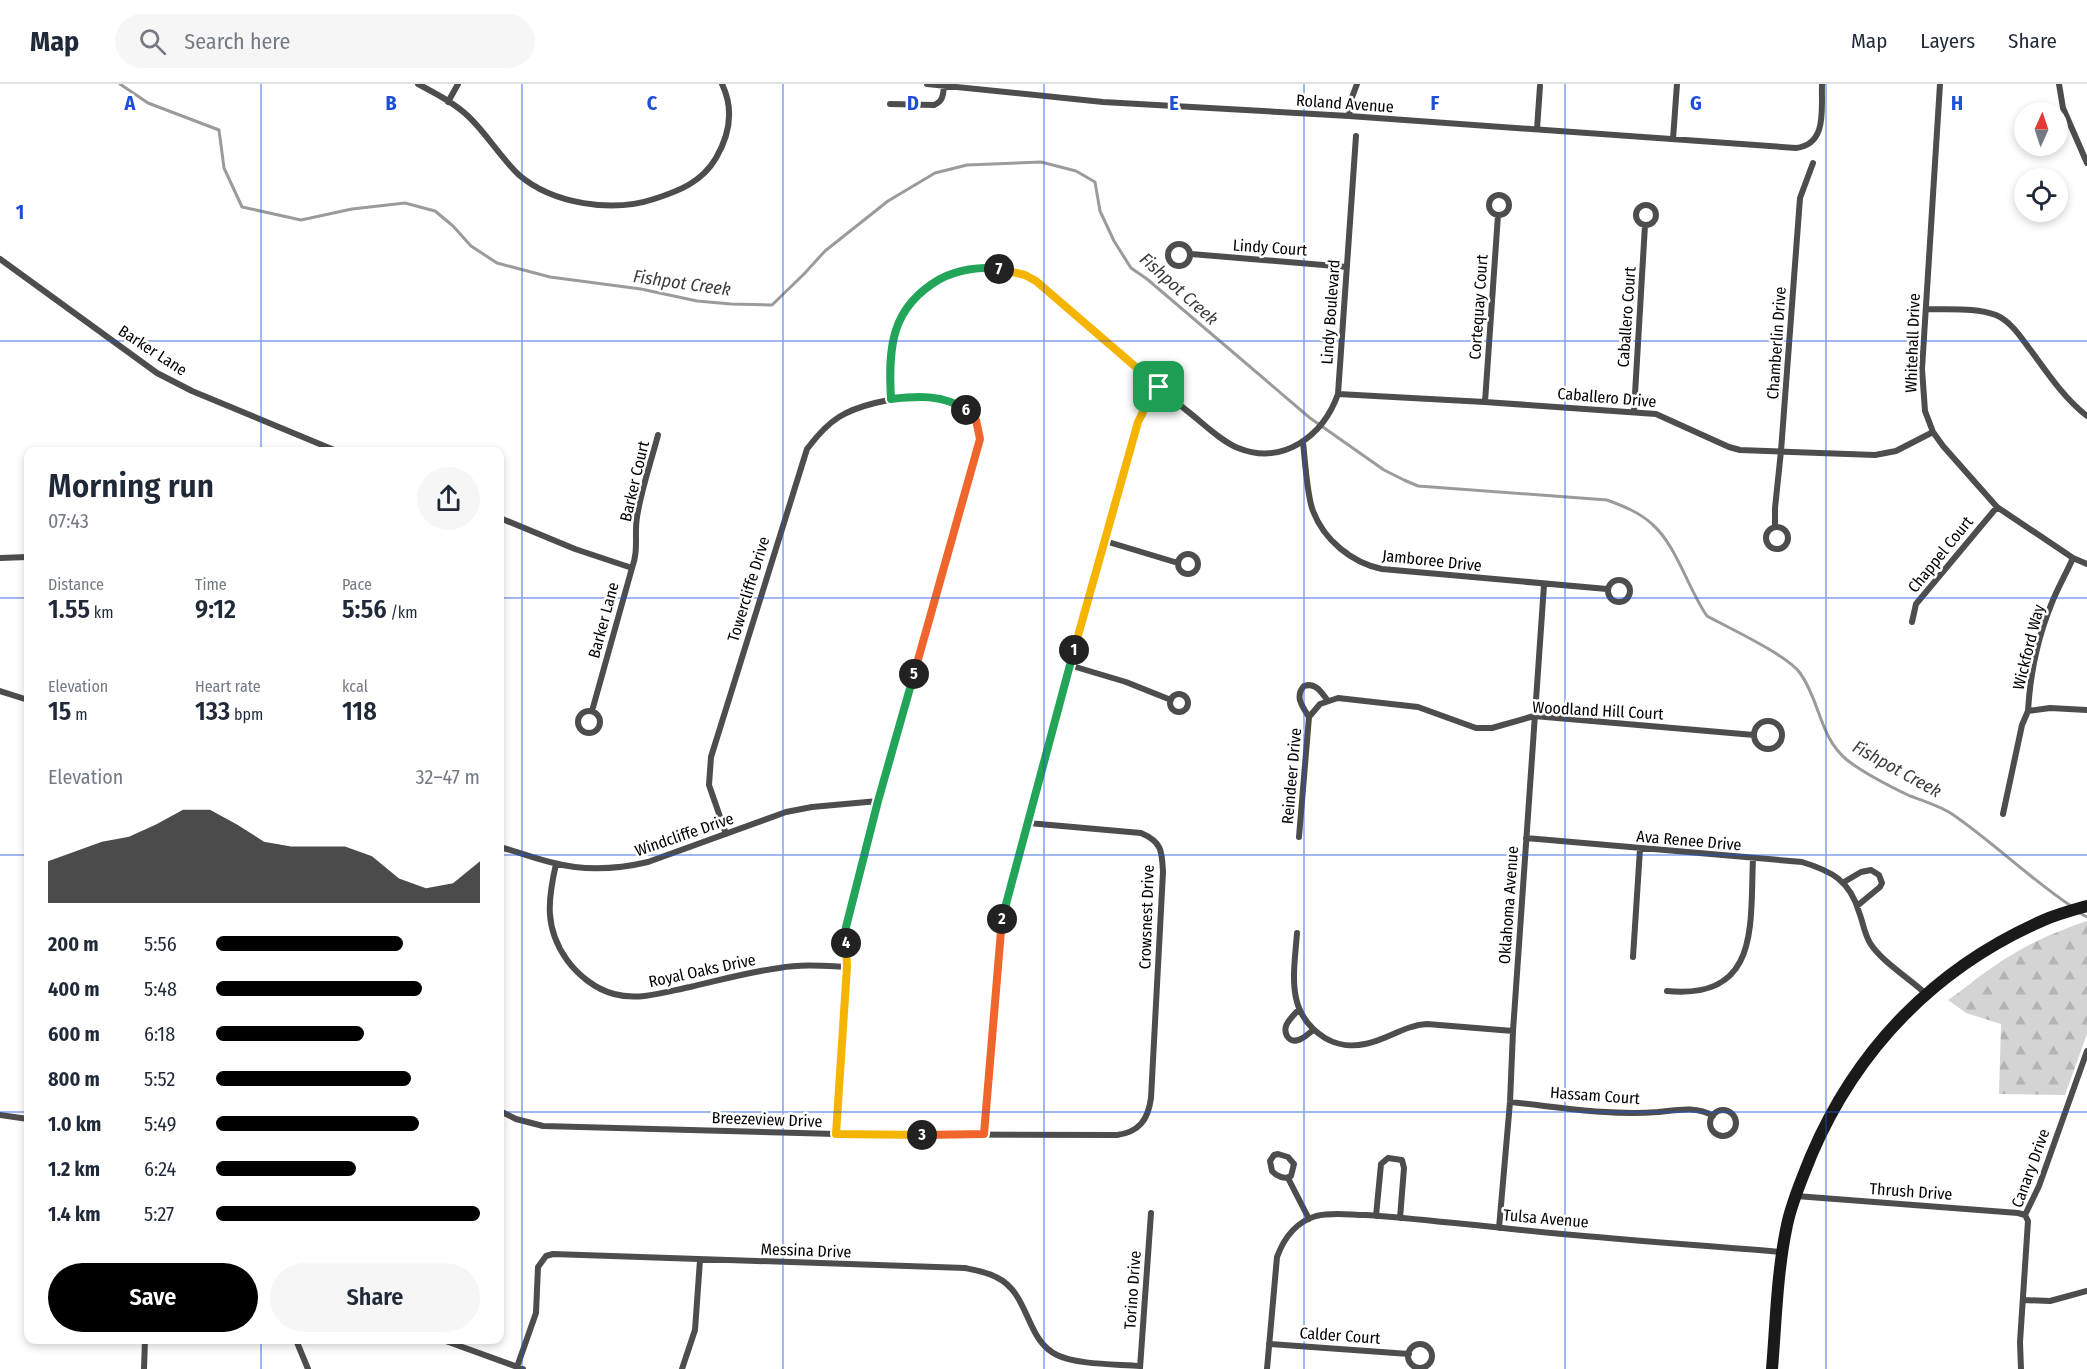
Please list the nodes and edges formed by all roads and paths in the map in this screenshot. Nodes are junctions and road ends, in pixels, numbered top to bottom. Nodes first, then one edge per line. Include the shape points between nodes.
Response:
1 (418, 84) edge
2 (458, 84) edge
3 (722, 84) edge
4 (927, 84) edge
5 (1357, 84) edge
6 (1677, 84) edge
7 (1822, 84) edge
8 (1940, 84) edge
9 (2059, 84) edge
10 (1540, 86) dead end
11 (944, 87) junction
12 (448, 102) junction
13 (890, 104) dead end
14 (1349, 116) junction
15 (1538, 129) junction
16 (1356, 136) dead end
17 (1673, 139) junction
18 (1814, 163) dead end
19 (2087, 163) edge
20 (1498, 214) dead end
21 (1645, 225) dead end
22 (1191, 254) dead end
23 (0, 259) edge
24 (1347, 267) junction
25 (1926, 309) junction
26 (1159, 387) junction
27 (1338, 394) junction
28 (891, 399) junction
29 (1485, 402) junction
30 (1634, 411) junction
31 (2087, 416) edge
32 (1933, 432) junction
33 (658, 435) dead end
34 (1303, 442) junction
35 (327, 447) edge
36 (1781, 451) junction
37 (1997, 507) junction
38 (504, 520) edge
39 (1776, 527) dead end
40 (1105, 541) junction
41 (24, 557) edge
42 (0, 558) edge
43 (2073, 558) junction
44 (1178, 563) dead end
45 (2087, 564) edge
46 (632, 568) junction
47 (1545, 585) junction
48 (1607, 589) dead end
49 (1912, 622) dead end
50 (1070, 665) junction
51 (0, 691) edge
52 (24, 699) edge
53 (1171, 700) dead end
54 (1328, 701) junction
55 (2087, 710) edge
56 (592, 711) dead end
57 (2028, 711) junction
58 (1534, 716) junction
59 (1309, 717) junction
60 (1754, 735) junction
61 (878, 801) junction
62 (2003, 814) dead end
63 (1028, 822) junction
64 (726, 834) junction
65 (1299, 837) dead end
66 (1526, 838) junction
67 (504, 848) edge
68 (1640, 849) junction
69 (1754, 860) junction
70 (556, 864) junction
71 (1844, 882) junction
72 (1857, 906) junction
73 (2087, 906) edge
74 (1297, 933) dead end
75 (1633, 957) dead end
76 (847, 967) junction
77 (1667, 992) dead end
78 (1925, 993) junction
79 (1299, 1009) junction
80 (1313, 1030) junction
81 (1513, 1031) junction
82 (2087, 1051) edge
83 (1510, 1102) junction
84 (504, 1113) edge
85 (0, 1115) edge
86 (1713, 1116) junction
87 (24, 1118) edge
88 (1142, 1125) joint
89 (836, 1134) junction
90 (984, 1134) junction
91 (1288, 1178) junction
92 (1795, 1196) junction
93 (1151, 1213) dead end
94 (2025, 1215) junction
95 (1376, 1216) junction
96 (1400, 1218) junction
97 (1309, 1219) junction
98 (1499, 1228) junction
99 (1781, 1252) junction
100 (700, 1260) junction
101 (2087, 1291) edge
102 (2023, 1300) junction
103 (146, 1344) edge
104 (298, 1344) edge
105 (454, 1344) edge
106 (1269, 1344) junction
107 (1409, 1354) dead end
108 (1140, 1367) edge
109 (520, 1368) edge
110 (144, 1369) edge
111 (308, 1369) edge
112 (682, 1369) edge
113 (1267, 1369) edge
114 (1772, 1369) edge
115 (2021, 1369) edge

1 - 12 street
2 - 12 street
3 - 12 street via 728,95 728,126 725,142 708,171 675,192 644,203 620,206 581,203 521,176 467,115
4 - 11 street, Roland Avenue
5 - 14 street
6 - 17 street
7 - 17 street, Roland Avenue via 1820,128 1810,145 1796,148
8 - 25 street, Whitehall Drive
9 - 19 street via 2063,108
10 - 15 street
11 - 13 street via 940,102 933,105
11 - 14 street, Roland Avenue via 1103,102
14 - 15 street, Roland Avenue
15 - 17 street, Roland Avenue
16 - 24 street, Lindy Boulevard
18 - 36 street, Chamberlin Drive via 1800,198
20 - 29 street, Cortequay Court
21 - 30 street, Caballero Court
22 - 24 street, Lindy Court
23 - 35 street, Barker Lane via 157,373
24 - 27 street, Lindy Boulevard
25 - 31 street via 1983,311 1999,316 2014,328
25 - 32 street, Whitehall Drive via 1923,401
26 - 28 street via 1036,281 1006,270 981,268 947,275 909,303 899,320 890,355
26 - 34 street, Lindy Boulevard via 1226,442 1247,451 1291,450
26 - 40 street via 1138,422
27 - 29 street, Caballero Drive
27 - 34 street, Lindy Boulevard via 1334,405
28 - 61 street, Towercliffe Drive via 922,396 961,407 976,420 980,439
28 - 64 street, Towercliffe Drive via 872,402 839,417 817,436 801,464 711,757 709,785
29 - 30 street, Caballero Drive
30 - 36 street, Caballero Drive via 1670,418 1740,450
32 - 36 street, Caballero Drive via 1875,456
32 - 37 street, Whitehall Drive
33 - 46 street, Barker Court via 638,511
34 - 47 street, Jamboree Drive via 1312,510 1331,539 1353,558 1382,569
36 - 39 street, Chamberlin Drive
37 - 43 street, Whitehall Drive
37 - 49 street, Chappel Court via 1916,604
38 - 46 street, Barker Lane
40 - 44 street
40 - 50 street
41 - 42 street
43 - 45 street, Whitehall Drive
43 - 57 street, Wickford Way via 2050,605
46 - 56 street, Barker Lane
47 - 48 street, Jamboree Drive
47 - 58 street, Oklahoma Avenue
50 - 53 street via 1126,681
50 - 63 street
51 - 52 street
54 - 58 street, Woodland Hill Court via 1338,698 1418,707 1476,728 1491,728
54 - 59 street
54 - 59 street via 1316,686 1304,686 1299,698
55 - 57 street
57 - 62 street, Wickford Way
58 - 60 street, Woodland Hill Court
58 - 66 street, Oklahoma Avenue
59 - 65 street, Reindeer Drive
60 - 60 street, Woodland Hill Court via 1759,746 1768,750 1778,745 1782,736 1778,725 1769,721 1757,726
61 - 64 street, Windcliffe Drive via 798,809
61 - 76 street, Towercliffe Drive via 846,927
63 - 88 street, Crowsnest Drive via 1141,833 1160,847 1163,872 1151,1098
63 - 90 street via 1001,925
64 - 70 street, Windcliffe Drive via 634,865 596,868
66 - 68 street, Ava Renee Drive
66 - 81 street, Oklahoma Avenue
67 - 70 street, Windcliffe Drive
68 - 69 street, Ava Renee Drive
68 - 75 street
69 - 71 street, Ava Renee Drive via 1802,862
69 - 77 street via 1749,939 1739,966 1709,989
70 - 76 street, Royal Oaks Drive via 549,915 558,945 580,975 614,994 648,996 780,968
71 - 72 street
71 - 72 street via 1871,870 1879,875 1880,887
72 - 78 street via 1869,942 1879,955
73 - 78 main road via 2046,919 1985,951
74 - 79 street via 1294,992
76 - 89 street, Towercliffe Drive
78 - 92 main road via 1885,1034 1849,1084 1820,1136
79 - 80 street
79 - 80 street via 1285,1028 1287,1036 1299,1040
80 - 81 street via 1345,1045 1380,1041 1417,1024
81 - 83 street, Oklahoma Avenue
82 - 94 street, Canary Drive
83 - 86 street, Hassam Court via 1626,1113 1685,1109
83 - 98 street, Oklahoma Avenue
84 - 89 street, Breezeview Drive via 543,1126
85 - 87 street
86 - 86 street, Hassam Court via 1712,1128 1717,1134 1725,1136 1734,1130 1736,1121 1732,1114 1724,1110
88 - 90 street, Breezeview Drive via 1117,1135
89 - 90 street, Breezeview Drive
91 - 91 street via 1294,1169 1292,1160 1283,1154 1275,1155 1270,1161 1272,1171
91 - 97 street
92 - 94 street, Thrush Drive
92 - 99 main road
93 - 108 street, Torino Drive
94 - 102 street, Canary Drive via 2028,1221
95 - 96 street, Tulsa Avenue
95 - 96 street via 1381,1164 1388,1158 1402,1160 1404,1168
95 - 97 street, Tulsa Avenue via 1333,1214
96 - 98 street, Tulsa Avenue
97 - 106 street via 1294,1228 1280,1247
98 - 99 street, Tulsa Avenue
99 - 114 main road
100 - 108 street, Messina Drive via 977,1270 997,1277 1013,1290 1038,1339 1058,1356
100 - 109 street, Messina Drive via 546,1256 538,1267 536,1313
100 - 112 street via 695,1330
101 - 102 street via 2050,1301
102 - 115 street, Canary Drive
103 - 110 street
104 - 111 street
105 - 109 street
106 - 107 street, Calder Court
106 - 113 street

